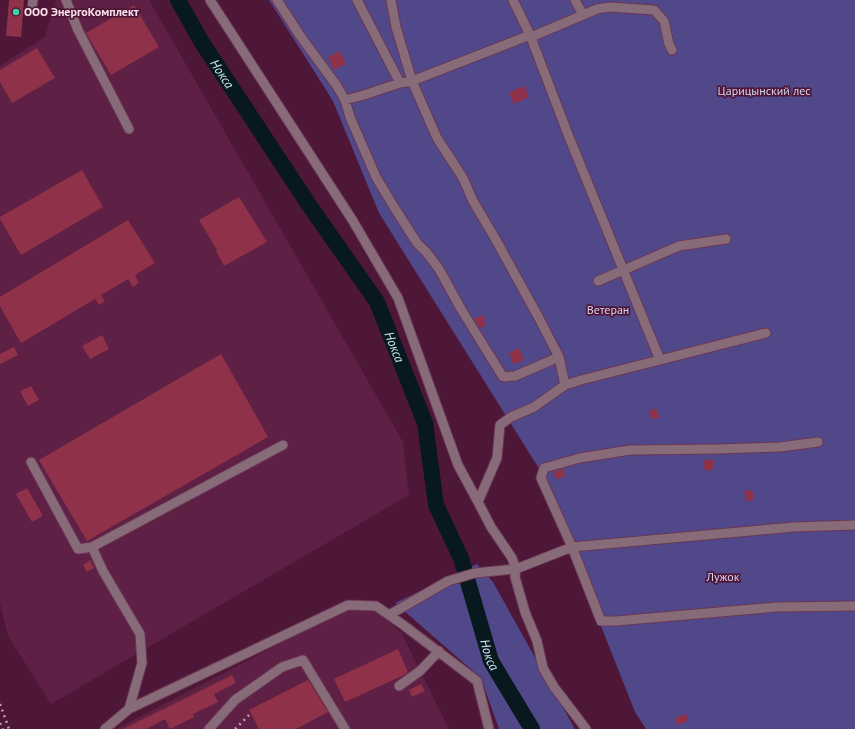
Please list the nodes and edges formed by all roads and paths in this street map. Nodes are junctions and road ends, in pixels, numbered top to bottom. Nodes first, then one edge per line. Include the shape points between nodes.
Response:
1 (66, 0) edge
2 (210, 0) edge
3 (276, 0) edge
4 (357, 0) edge
5 (391, 0) edge
6 (513, 0) edge
7 (575, 0) edge
8 (583, 15) junction
9 (530, 36) junction
10 (672, 50) dead end
11 (412, 81) junction
12 (400, 83) junction
13 (345, 100) junction
14 (129, 129) dead end
15 (726, 239) dead end
16 (623, 271) junction
17 (598, 281) dead end
18 (766, 333) dead end
19 (559, 357) junction
20 (660, 360) junction
21 (565, 385) junction
22 (818, 442) dead end
23 (283, 445) dead end
24 (31, 462) dead end
25 (478, 502) junction
26 (855, 525) edge
27 (92, 547) junction
28 (572, 547) junction
29 (516, 569) junction
30 (855, 606) edge
31 (389, 615) junction
32 (439, 652) junction
33 (399, 686) dead end
34 (129, 709) junction
35 (105, 729) edge
36 (208, 729) edge
37 (345, 729) edge
38 (489, 729) edge
39 (586, 729) edge

1 - 14 street via 78,30
2 - 25 street via 353,221 398,298 458,465
3 - 13 street
4 - 12 street
5 - 11 street
6 - 9 street
7 - 8 street
8 - 9 street
8 - 10 street via 610,6 654,10 664,21
9 - 11 street
9 - 16 street
11 - 12 street
11 - 19 street via 437,138 463,178 473,201
12 - 13 street
13 - 19 street via 376,177 417,243 439,269 503,377 515,376
15 - 16 street via 679,246
16 - 17 street
16 - 20 street
18 - 20 street
19 - 21 street
20 - 21 street
21 - 25 street via 534,407 500,425 498,458
22 - 28 street via 780,447 630,450 580,458 544,468 541,478
23 - 27 street
24 - 27 street via 78,549
25 - 29 street
26 - 28 street via 794,527
27 - 34 street via 140,634 142,663
28 - 29 street
28 - 30 street via 601,621 777,607
29 - 31 street via 475,573 448,581
29 - 39 street via 515,577 537,641 543,668 554,688
31 - 32 street
31 - 34 street via 376,606 348,605
32 - 33 street via 420,671
32 - 38 street via 477,681
34 - 35 street
36 - 37 street via 235,700 282,667 303,660

